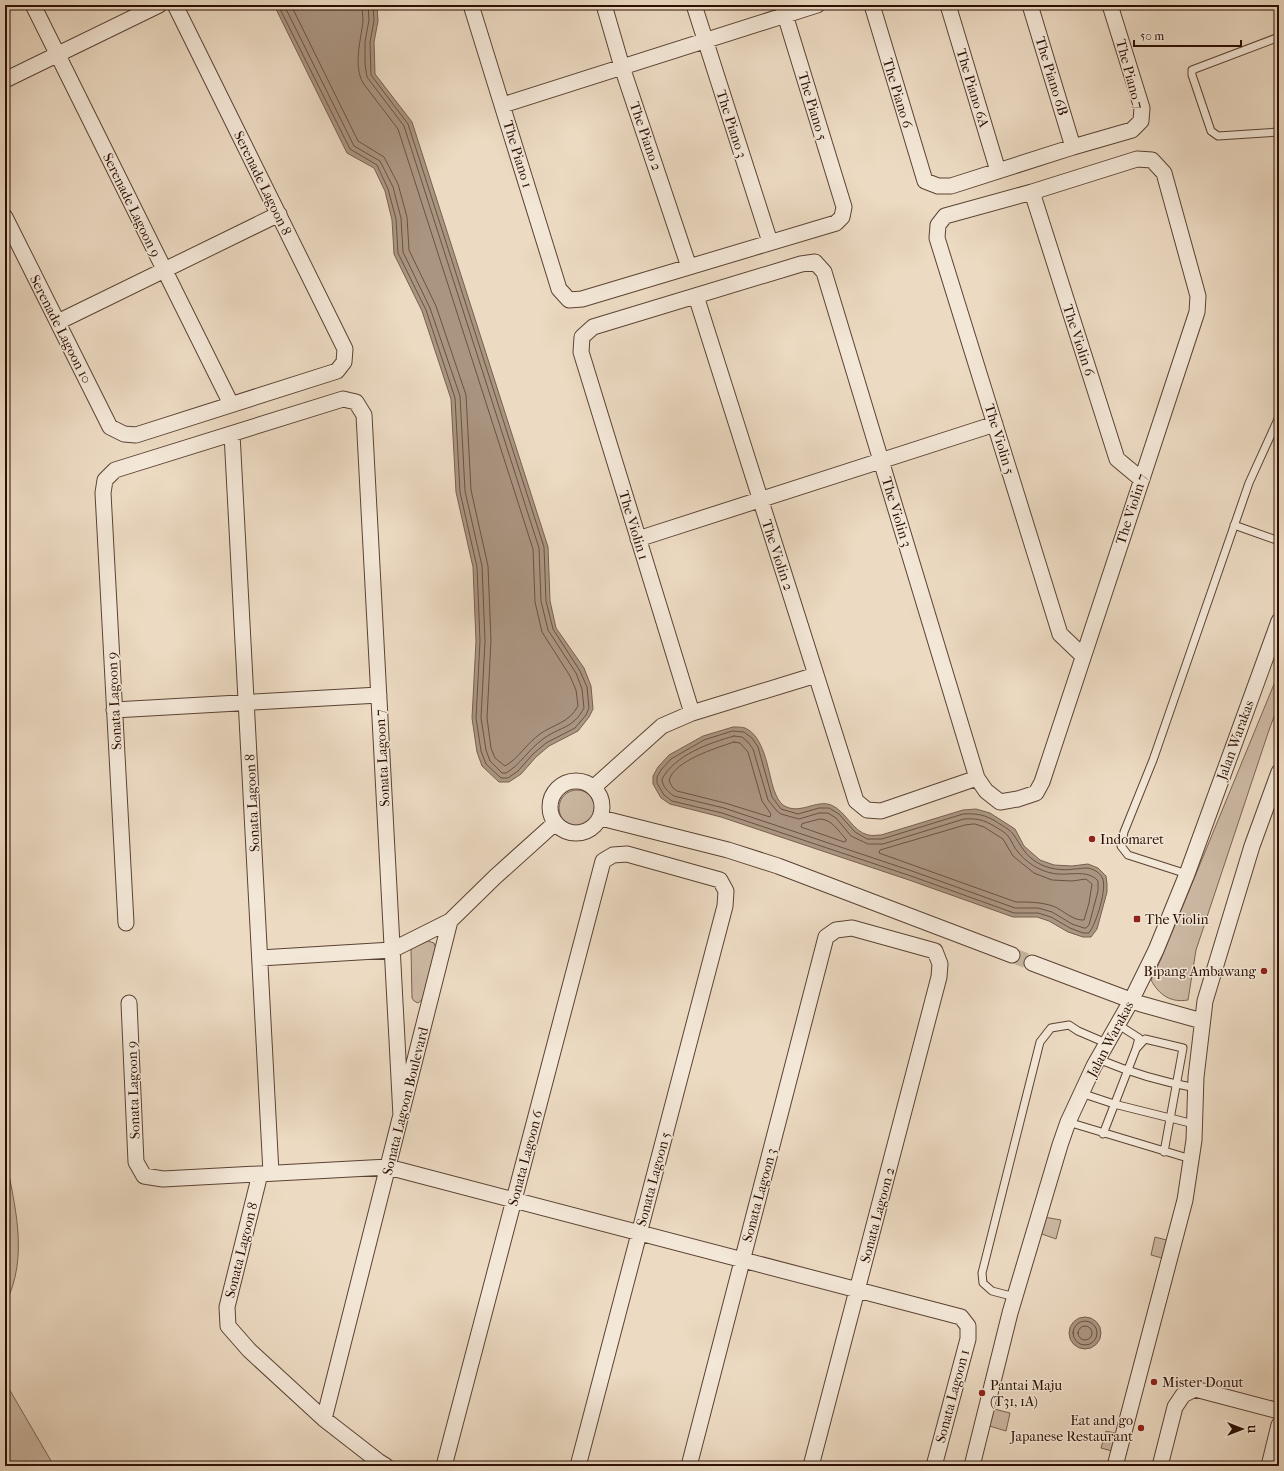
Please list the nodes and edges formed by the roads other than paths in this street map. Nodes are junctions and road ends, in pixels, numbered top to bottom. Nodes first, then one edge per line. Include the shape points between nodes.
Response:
1 (33, 5) edge
2 (159, 5) edge
3 (176, 5) edge
4 (472, 5) edge
5 (604, 5) edge
6 (694, 5) edge
7 (817, 5) edge
8 (872, 5) edge
9 (948, 5) edge
10 (1030, 5) edge
11 (1110, 5) edge
12 (783, 10) edge
13 (1279, 37) edge
14 (706, 40) junction
15 (58, 54) junction
16 (622, 67) junction
17 (5, 80) edge
18 (502, 105) junction
19 (1279, 132) edge
20 (1073, 147) junction
21 (998, 170) junction
22 (1032, 192) junction
23 (278, 214) junction
24 (5, 217) edge
25 (770, 242) junction
26 (689, 267) junction
27 (164, 270) junction
28 (696, 296) junction
29 (58, 322) junction
30 (231, 404) junction
31 (1279, 417) edge
32 (995, 424) junction
33 (232, 434) junction
34 (881, 461) junction
35 (1141, 479) junction
36 (761, 500) junction
37 (1234, 525) junction
38 (638, 539) junction
39 (1279, 541) edge
40 (1279, 621) edge
41 (1279, 651) edge
42 (1083, 656) junction
43 (1262, 667) junction
44 (816, 675) junction
45 (379, 695) junction
46 (246, 702) junction
47 (114, 710) junction
48 (692, 712) junction
49 (1279, 772) edge
50 (977, 778) junction
51 (594, 787) junction
52 (601, 818) junction
53 (555, 823) junction
54 (1187, 874) junction
55 (726, 891) joint
56 (450, 921) junction
57 (126, 924) dead end
58 (392, 950) junction
59 (1012, 956) tunnel mouth
60 (260, 958) junction
61 (1032, 963) tunnel mouth
62 (940, 964) joint
63 (1131, 1001) junction
64 (129, 1003) dead end
65 (1202, 1021) junction
66 (1117, 1024) junction
67 (1106, 1043) junction
68 (1136, 1049) junction
69 (1191, 1050) junction
70 (1098, 1059) junction
71 (1128, 1070) junction
72 (1176, 1084) junction
73 (1196, 1088) junction
74 (1081, 1093) junction
75 (1114, 1104) junction
76 (401, 1116) junction
77 (1170, 1118) junction
78 (1068, 1122) junction
79 (1194, 1124) junction
80 (1103, 1134) junction
81 (1164, 1152) junction
82 (1191, 1159) junction
83 (388, 1167) junction
84 (266, 1173) junction
85 (514, 1200) junction
86 (639, 1232) junction
87 (743, 1259) junction
88 (857, 1289) junction
89 (1015, 1297) junction
90 (1279, 1411) edge
91 (324, 1419) junction
92 (1279, 1425) edge
93 (386, 1466) edge
94 (444, 1466) edge
95 (578, 1466) edge
96 (689, 1466) edge
97 (811, 1466) edge
98 (934, 1466) edge
99 (972, 1466) edge
100 (1115, 1466) edge
101 (1160, 1466) edge
102 (1269, 1466) edge

1 - 15 street, Serenade Lagoon 9
2 - 15 street
3 - 23 street, Serenade Lagoon 8
4 - 18 street, The Piano 1
5 - 16 street, The Piano 2
6 - 14 street, The Piano 3
7 - 12 street
8 - 21 street, The Piano 6 via 925,181 938,186 951,186
9 - 21 street, The Piano 6A
10 - 20 street, The Piano 6B
11 - 20 street, The Piano 7 via 1142,108 1141,121 1132,130
12 - 14 street
12 - 25 street, The Piano 5 via 844,208 842,217 836,223
13 - 19 lane via 1192,70 1192,75 1212,131 1218,136
14 - 16 street
14 - 25 street, The Piano 3
15 - 17 street
15 - 27 street, Serenade Lagoon 9
16 - 18 street
16 - 26 street, The Piano 2
18 - 26 street, The Piano 1 via 559,289 570,300 582,299
20 - 21 street
22 - 32 street, The Violin 5 via 945,216 938,225 937,238
22 - 35 street, The Violin 6 via 1117,459
22 - 35 street, The Violin 7 via 1137,159 1152,160 1164,173 1198,296 1197,312
23 - 27 street
23 - 30 street, Serenade Lagoon 8 via 346,349 344,362 337,371
24 - 29 street, Serenade Lagoon 10
25 - 26 street
27 - 29 street
27 - 30 street, Serenade Lagoon 9
28 - 34 street, The Violin 3 via 815,262 824,272
28 - 36 street, The Violin 2
28 - 38 street, The Violin 1 via 593,327 582,336 581,352
29 - 30 street, Serenade Lagoon 10 via 110,427 124,434 136,435
31 - 37 lane via 1249,483
32 - 34 street
32 - 42 street, The Violin 5 via 1060,634
33 - 45 street, Sonata Lagoon 7 via 343,399 356,402 364,415
33 - 46 street, Sonata Lagoon 8
33 - 47 street, Sonata Lagoon 9 via 115,470 105,480 102,494
34 - 36 street
34 - 50 street, The Violin 3
35 - 42 street, The Violin 7
36 - 38 street
36 - 44 street, The Violin 2
37 - 39 lane
37 - 54 lane via 1121,846 1128,855
38 - 48 street, The Violin 1
40 - 43 street, Jalan Warakas
41 - 43 street via 1272,653
42 - 50 street, The Violin 7 via 1042,782 1036,792 1000,802 986,791
43 - 54 street, Jalan Warakas
44 - 48 street
44 - 50 street, The Violin 2 via 856,801 867,810 881,812
45 - 46 street
45 - 58 street, Sonata Lagoon 7
46 - 47 street
46 - 60 street, Sonata Lagoon 8
47 - 57 street, Sonata Lagoon 9
48 - 51 street via 662,726
49 - 65 street via 1252,846 1205,1001
51 - 52 street via 603,807
51 - 53 street via 582,781 570,781 558,788 552,798 550,811
52 - 53 street via 585,833 574,834 563,830
52 - 59 street via 728,850 778,866
53 - 56 street
54 - 63 street, Jalan Warakas via 1156,950
55 - 85 street, Sonata Lagoon 6 via 720,880 627,854 613,855 603,861
55 - 86 street, Sonata Lagoon 5 via 725,906
56 - 58 street
56 - 76 street, Sonata Lagoon Boulevard
58 - 60 street
58 - 76 street, Sonata Lagoon 7
60 - 84 street, Sonata Lagoon 8
61 - 63 street
62 - 87 street, Sonata Lagoon 3 via 935,951 852,928 836,930 826,937
62 - 88 street, Sonata Lagoon 2 via 939,977
63 - 65 street
63 - 66 street, Jalan Warakas
64 - 84 street, Sonata Lagoon 9 via 136,1162 144,1176 163,1179
65 - 69 street
66 - 67 street, Jalan Warakas
66 - 68 lane via 1139,1038
67 - 70 street, Jalan Warakas
67 - 89 lane via 1069,1025 1051,1028 1040,1042 982,1273 983,1283 992,1290
68 - 69 lane via 1146,1039
68 - 71 lane
69 - 72 lane
69 - 73 street
70 - 71 lane
70 - 74 street, Jalan Warakas
71 - 72 lane
71 - 75 lane
72 - 73 lane
72 - 77 lane
73 - 79 street
74 - 75 lane
74 - 78 street, Jalan Warakas
75 - 77 lane
75 - 80 lane
76 - 83 street, Sonata Lagoon Boulevard
77 - 79 lane
77 - 81 lane
78 - 80 lane
78 - 89 street, Jalan Warakas
79 - 82 street
80 - 81 lane
81 - 82 lane
82 - 100 street via 1185,1200
83 - 84 street
83 - 85 street
83 - 91 street, Sonata Lagoon Boulevard
84 - 91 street, Sonata Lagoon 8 via 227,1307 228,1326 249,1350
85 - 86 street
85 - 94 street, Sonata Lagoon 6
86 - 87 street
86 - 95 street, Sonata Lagoon 5
87 - 88 street
87 - 96 street, Sonata Lagoon 3
88 - 97 street, Sonata Lagoon 2
88 - 98 street, Sonata Lagoon 1 via 961,1316 968,1326 968,1339
89 - 99 street, Jalan Warakas
90 - 101 street via 1195,1390 1183,1395 1175,1408
91 - 93 street
92 - 102 street

